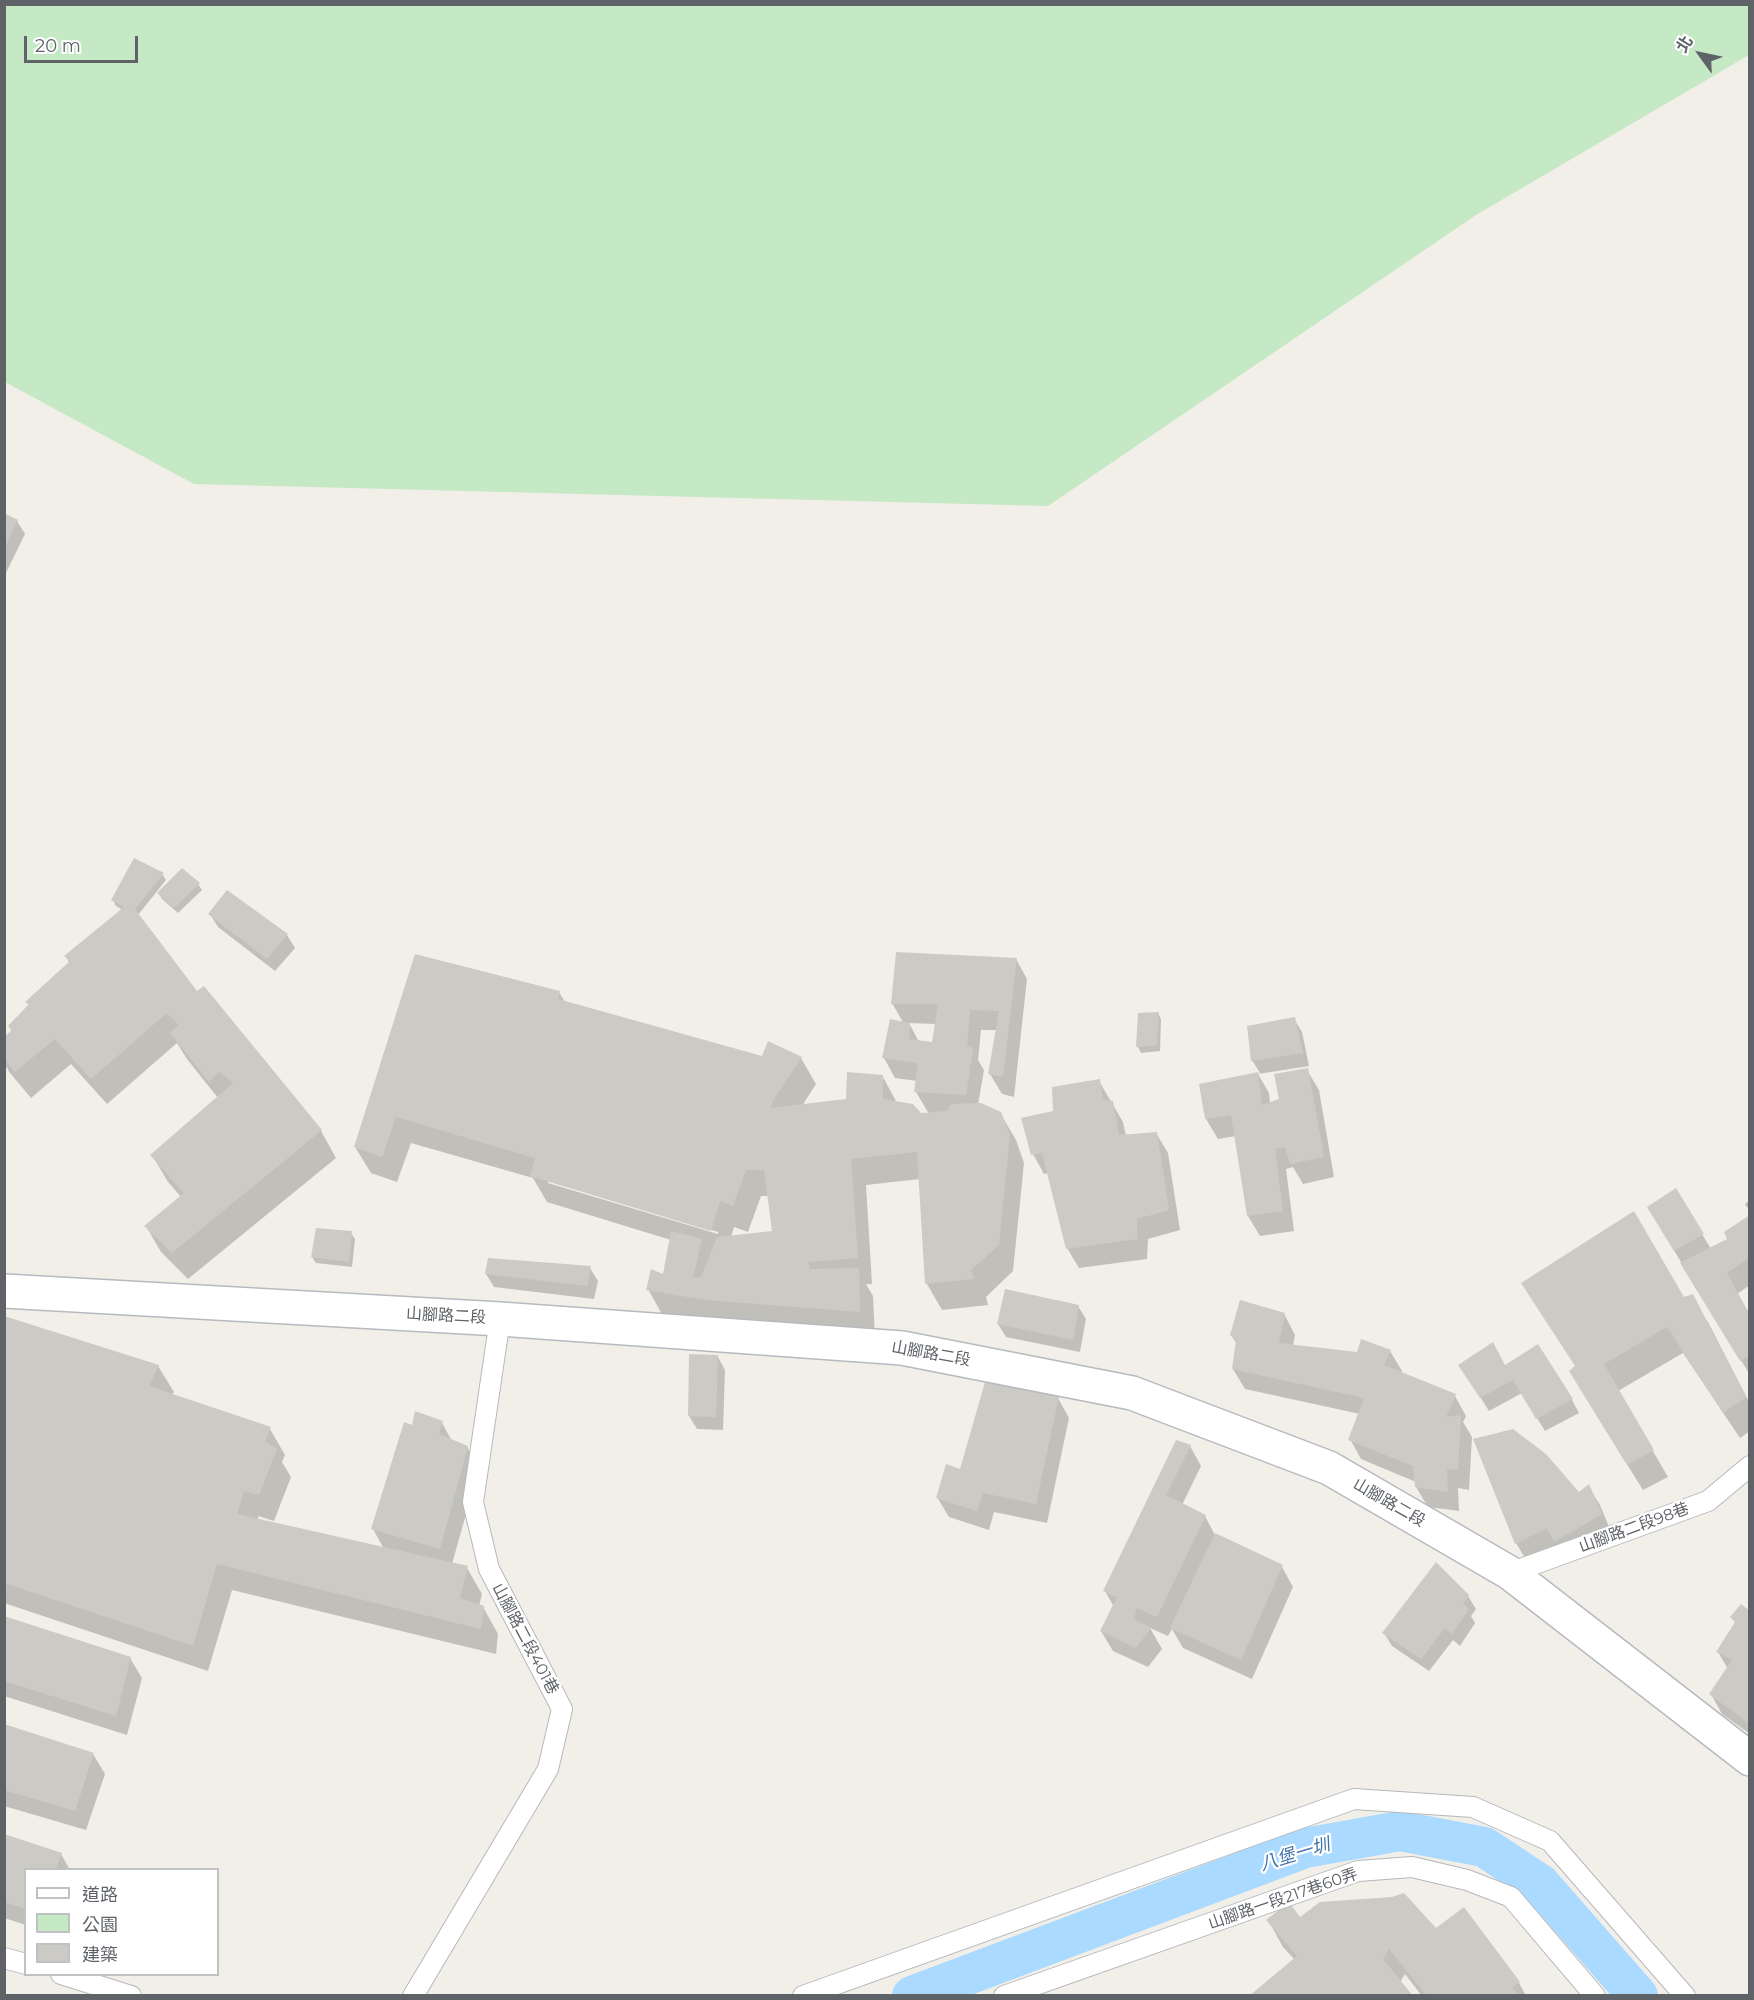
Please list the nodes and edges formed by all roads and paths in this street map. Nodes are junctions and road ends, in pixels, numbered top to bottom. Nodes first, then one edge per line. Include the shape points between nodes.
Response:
1 (4, 1291) edge
2 (501, 1319) junction
3 (1749, 1467) edge
4 (1510, 1573) junction
5 (1749, 1759) edge
6 (4, 1958) edge
7 (24, 1963) edge
8 (68, 1976) edge
9 (131, 1995) edge
10 (413, 1995) edge
11 (803, 1995) edge
12 (1004, 1995) edge
13 (1595, 1995) edge
14 (1685, 1995) edge

1 - 2 main road, 山腳路二段
2 - 4 main road, 山腳路二段 via 902,1348 1132,1393 1329,1468
2 - 10 lane, 山腳路二段401巷 via 473,1502 489,1569 562,1709 548,1769
3 - 4 lane, 山腳路二段98巷 via 1708,1501
4 - 5 main road, 山腳路二段
6 - 7 lane
8 - 9 lane
11 - 14 lane via 1354,1799 1473,1807 1550,1841
12 - 13 lane, 山腳路一段217巷60弄 via 1358,1871 1412,1867 1467,1880 1511,1897

